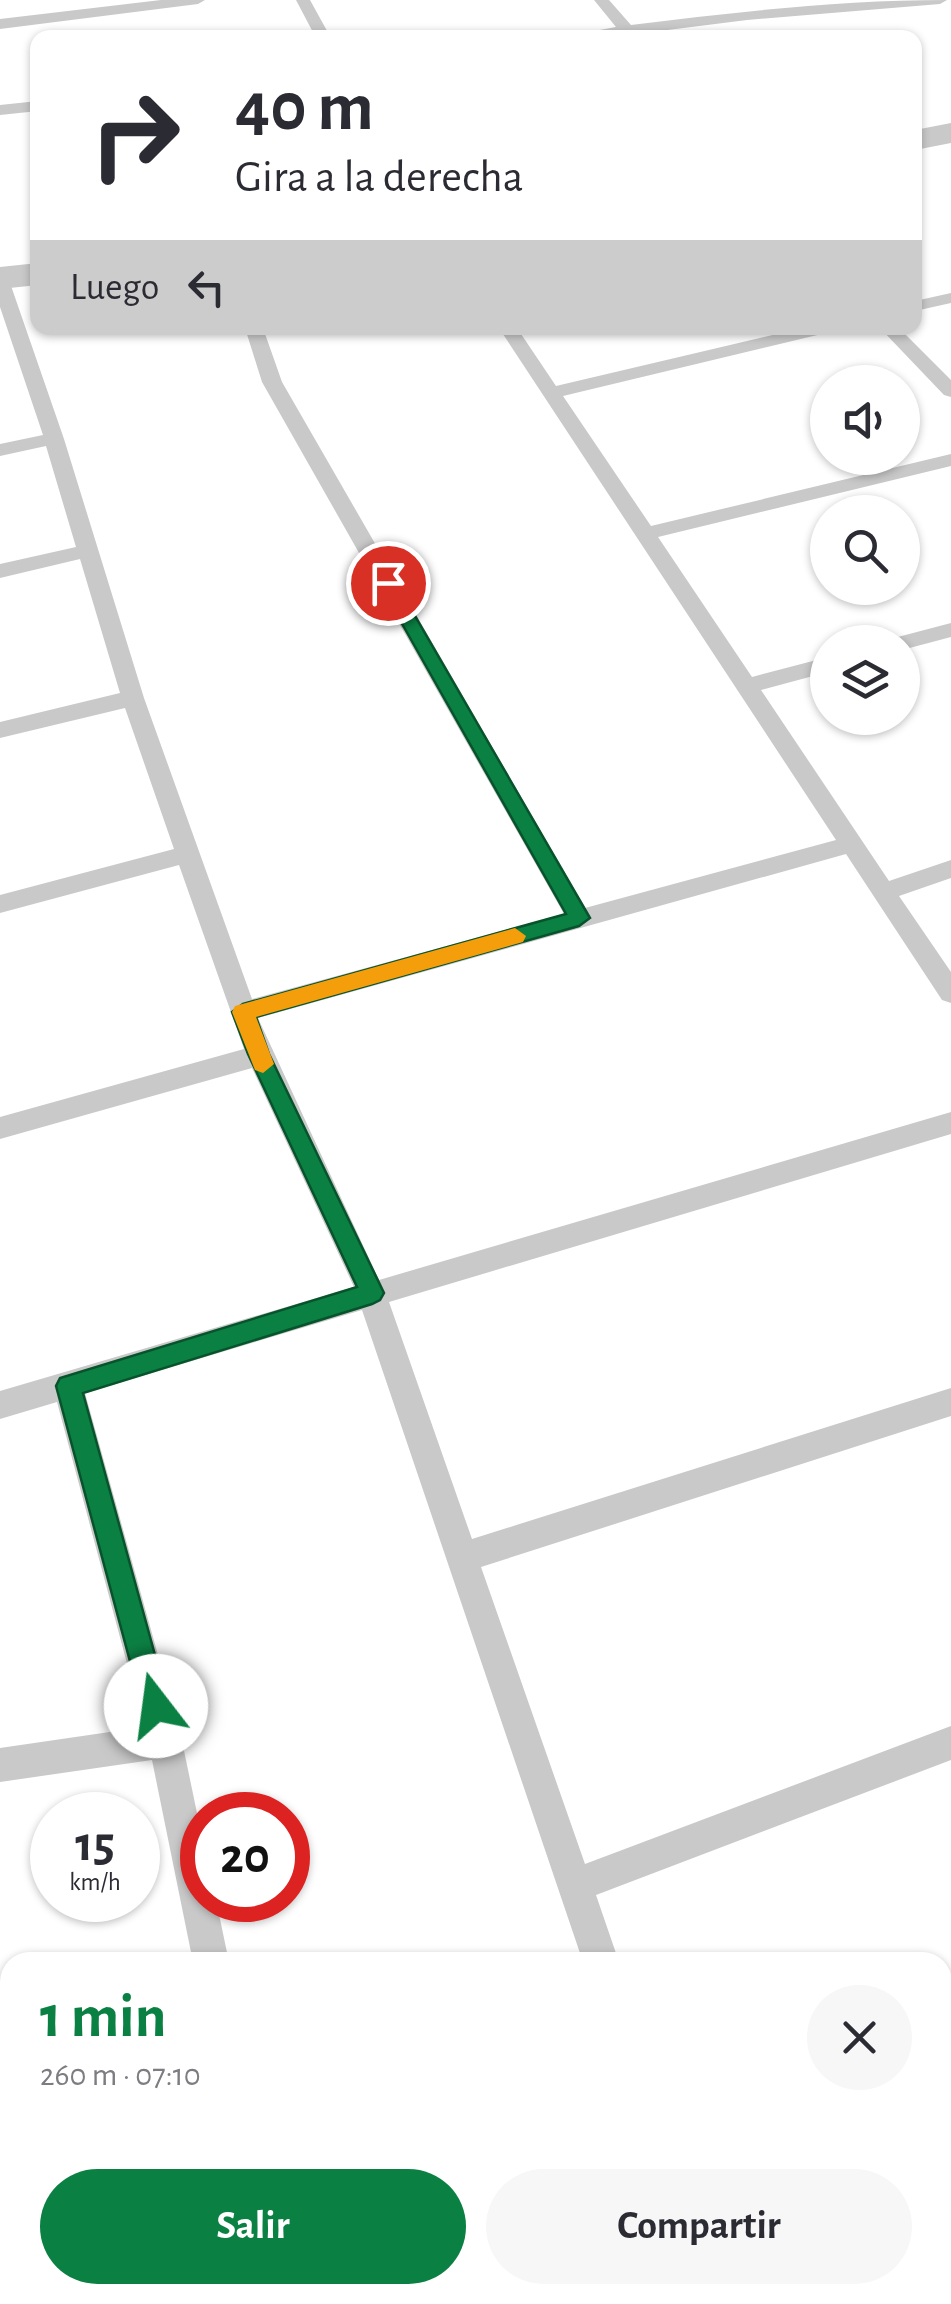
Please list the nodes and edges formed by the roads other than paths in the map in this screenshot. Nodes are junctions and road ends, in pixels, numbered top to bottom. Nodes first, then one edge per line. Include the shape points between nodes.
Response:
1 (198, 0) edge
2 (304, 0) edge
3 (600, 0) edge
4 (730, 0) edge
5 (940, 0) edge
6 (752, 21) junction
7 (0, 24) edge
8 (320, 30) edge
9 (627, 30) joint
10 (30, 107) edge
11 (0, 110) edge
12 (951, 133) edge
13 (922, 139) edge
14 (30, 275) edge
15 (0, 279) edge
16 (951, 298) edge
17 (922, 304) edge
18 (256, 335) edge
19 (513, 335) edge
20 (794, 335) edge
21 (896, 335) edge
22 (951, 391) edge
23 (552, 393) junction
24 (54, 439) junction
25 (0, 450) edge
26 (951, 460) edge
27 (646, 534) junction
28 (88, 550) junction
29 (0, 571) edge
30 (951, 630) edge
31 (920, 639) edge
32 (810, 669) edge
33 (746, 686) junction
34 (133, 698) junction
35 (0, 730) edge
36 (852, 844) junction
37 (188, 854) junction
38 (951, 869) edge
39 (883, 892) junction
40 (0, 904) edge
41 (579, 918) junction
42 (951, 993) edge
43 (243, 1012) junction
44 (258, 1054) junction
45 (951, 1123) edge
46 (0, 1128) edge
47 (372, 1293) junction
48 (68, 1386) junction
49 (951, 1402) edge
50 (0, 1404) edge
51 (464, 1557) junction
52 (165, 1741) junction
53 (951, 1743) edge
54 (0, 1765) edge
55 (575, 1885) junction
56 (208, 1952) edge
57 (598, 1952) edge

1 - 7 lane
2 - 8 lane
3 - 9 lane
4 - 6 lane
5 - 6 lane
6 - 9 lane
10 - 11 lane
12 - 13 street
14 - 15 street
15 - 24 lane
16 - 17 lane
18 - 41 lane via 272,382
19 - 23 lane
20 - 23 lane
21 - 22 lane
23 - 27 lane
24 - 25 lane
24 - 28 lane
26 - 27 lane
27 - 33 lane
28 - 29 lane
28 - 34 lane
30 - 31 lane
32 - 33 lane
33 - 36 lane
34 - 35 lane
34 - 37 lane
36 - 39 lane
36 - 41 lane
37 - 40 lane
37 - 43 lane
38 - 39 lane
39 - 42 lane
41 - 43 lane
43 - 44 lane
44 - 46 lane
44 - 47 lane
45 - 47 lane
47 - 48 lane
47 - 51 lane
48 - 50 lane
48 - 52 lane
49 - 51 lane
51 - 55 lane
52 - 54 lane
52 - 56 lane
53 - 55 lane
55 - 57 lane

